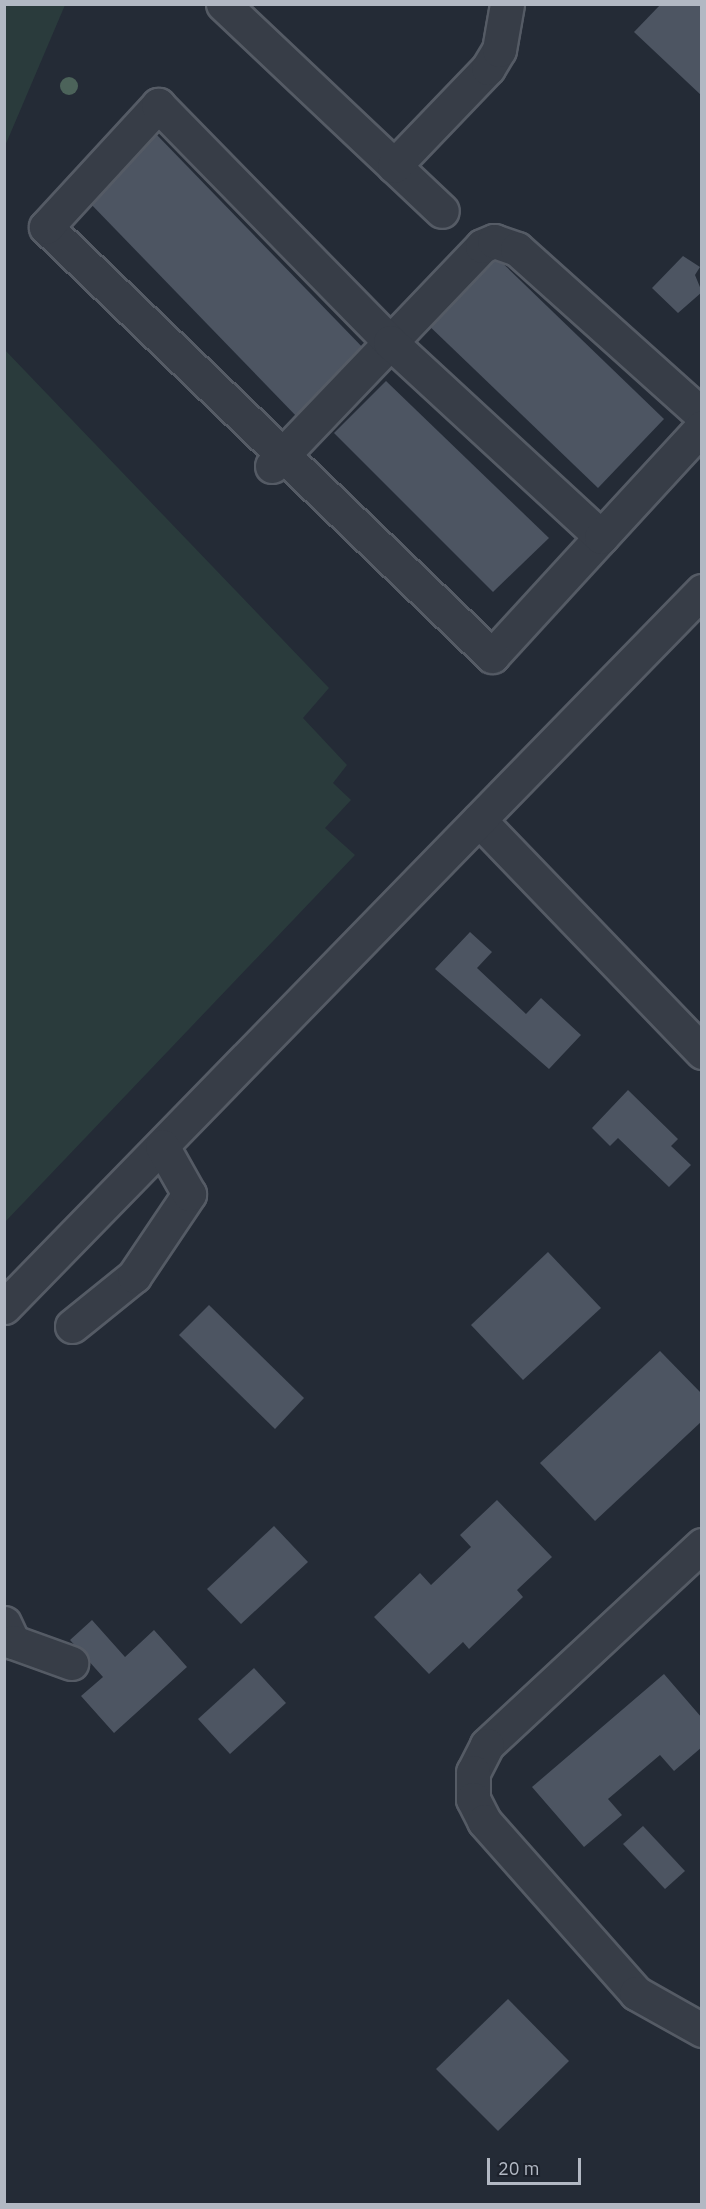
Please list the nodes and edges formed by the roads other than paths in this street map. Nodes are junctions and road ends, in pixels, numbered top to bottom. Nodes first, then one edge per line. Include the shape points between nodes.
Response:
1 (223, 4) edge
2 (507, 4) edge
3 (394, 166) junction
4 (442, 211) dead end
5 (390, 342) junction
6 (702, 415) edge
7 (702, 427) edge
8 (278, 459) junction
9 (601, 537) junction
10 (702, 591) edge
11 (479, 819) junction
12 (702, 1052) edge
13 (162, 1146) junction
14 (4, 1307) edge
15 (72, 1326) dead end
16 (702, 1545) edge
17 (4, 1623) edge
18 (70, 1664) dead end
19 (702, 2030) edge

1 - 3 lane
2 - 3 lane via 499,51 488,68
3 - 4 lane
5 - 6 lane via 482,246 506,242
5 - 8 lane
5 - 8 lane via 158,105 46,226
5 - 9 lane
7 - 9 lane
8 - 9 lane via 492,656
10 - 11 lane
11 - 12 lane
11 - 13 lane
13 - 14 lane
13 - 15 lane via 189,1194 134,1276
16 - 19 lane via 487,1745 473,1772 473,1799 484,1821 636,1994
17 - 18 lane via 13,1642

